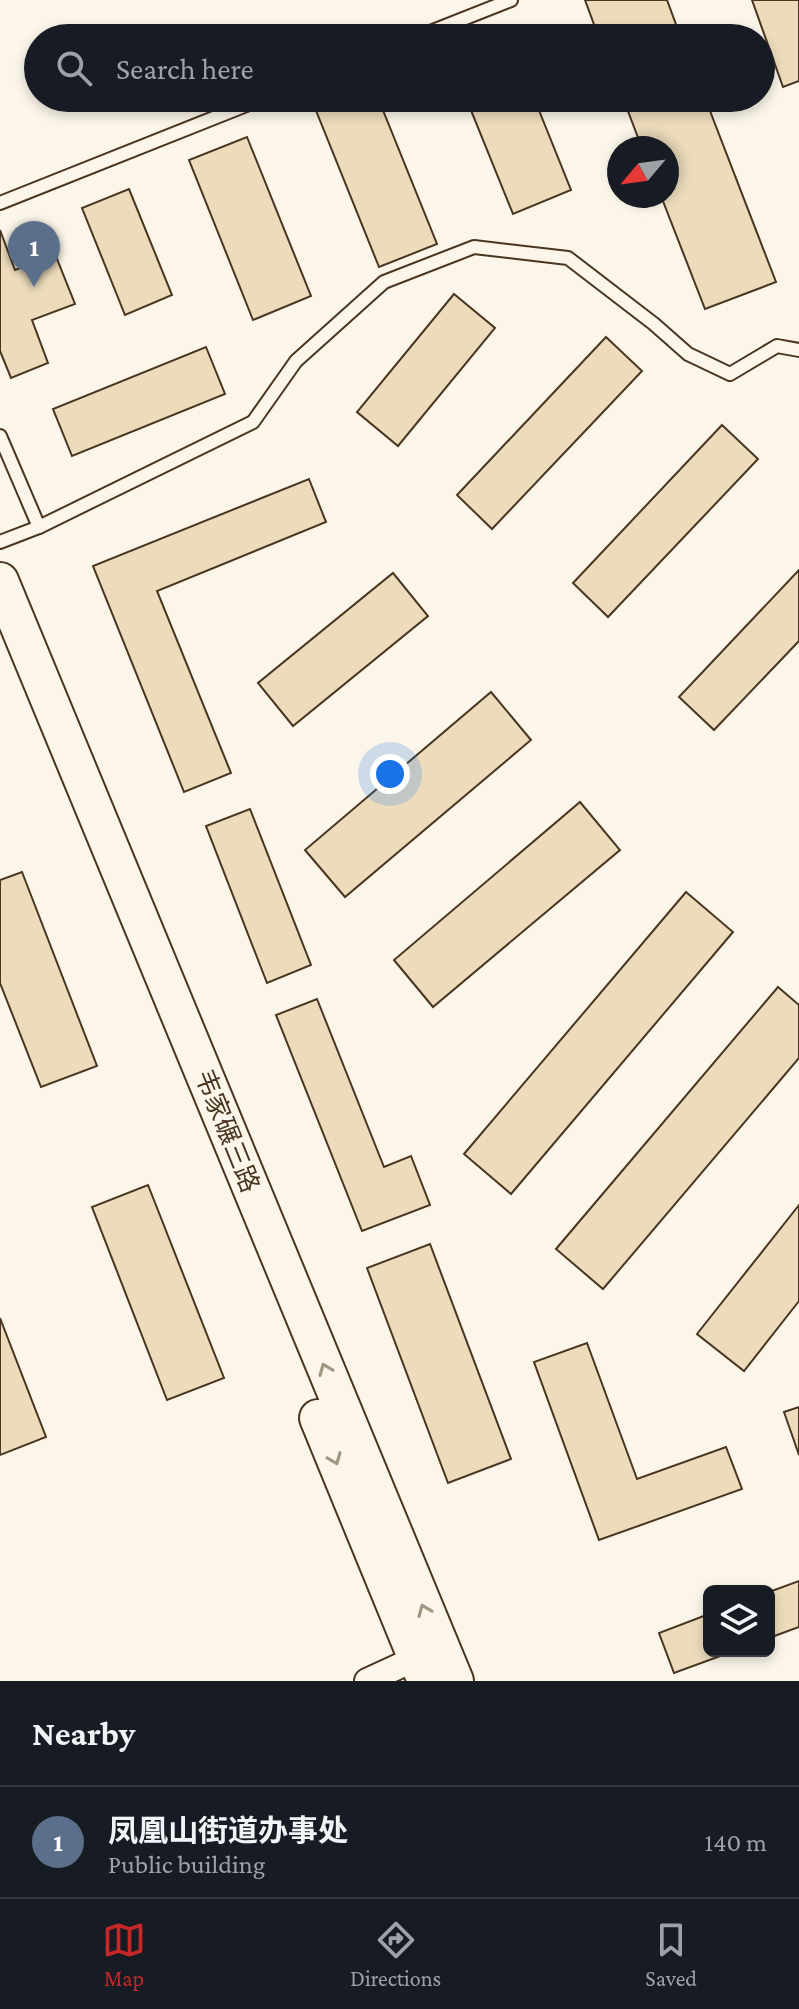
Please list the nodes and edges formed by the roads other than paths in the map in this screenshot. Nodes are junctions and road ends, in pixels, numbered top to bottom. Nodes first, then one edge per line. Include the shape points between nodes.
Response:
1 (511, 0) edge
2 (450, 24) edge
3 (229, 112) edge
4 (0, 203) edge
5 (799, 350) edge
6 (0, 436) edge
7 (39, 527) junction
8 (0, 542) edge
9 (0, 581) edge
10 (0, 635) edge
11 (427, 1663) edge
12 (367, 1681) edge
13 (455, 1681) edge

1 - 2 lane
3 - 4 lane
5 - 7 lane via 777,346 730,374 688,354 568,258 474,247 384,282 296,361 253,422
6 - 7 lane
7 - 8 lane
11 -> 9 main road, 韦家碾三路
10 -> 11 main road, 韦家碾三路
11 - 12 street
11 - 13 main road, 韦家碾三路

